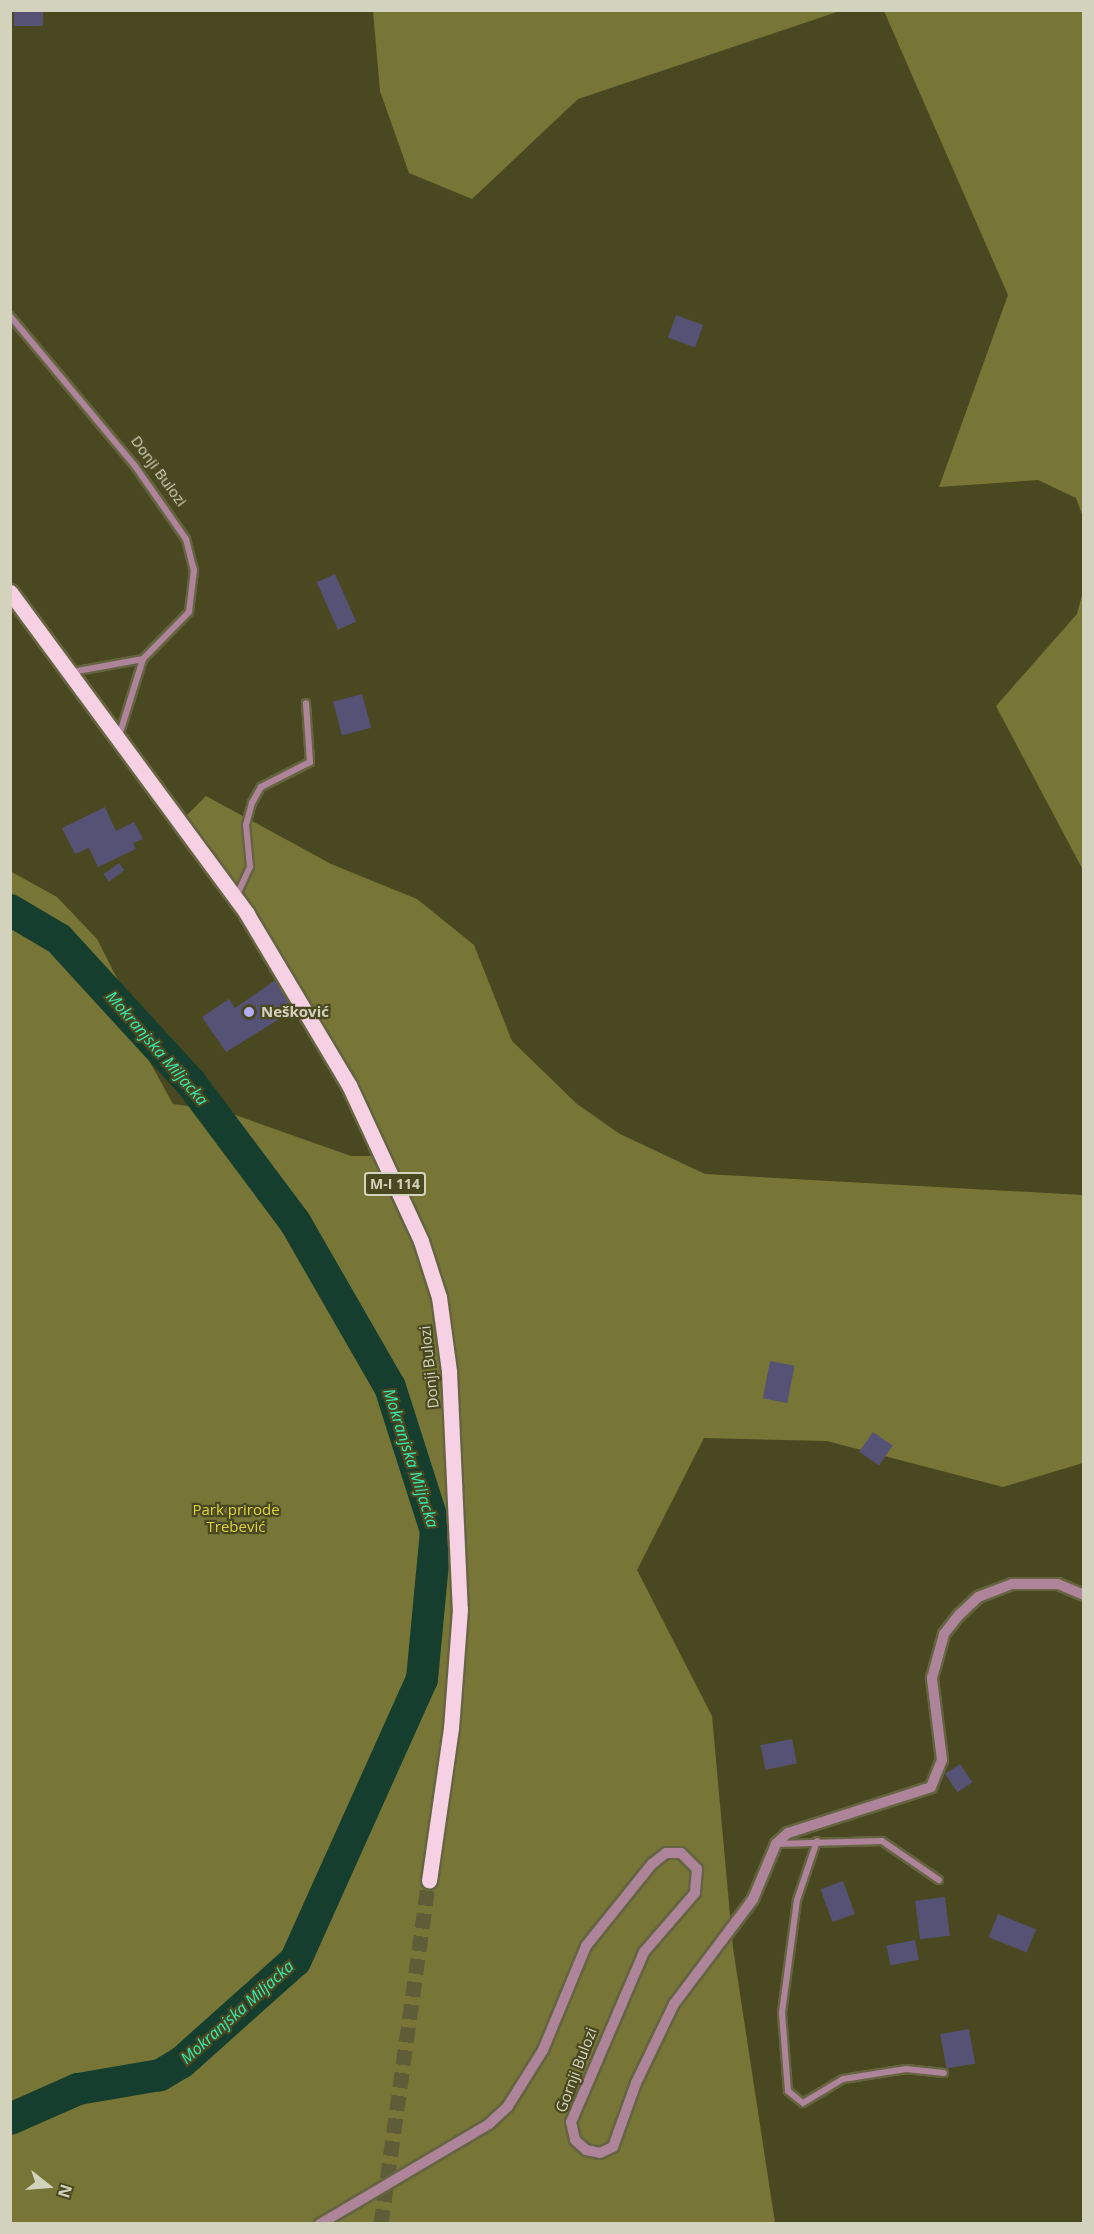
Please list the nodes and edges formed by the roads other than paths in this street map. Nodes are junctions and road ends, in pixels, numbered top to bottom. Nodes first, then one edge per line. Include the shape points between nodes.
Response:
1 (10, 316) edge
2 (10, 592) edge
3 (142, 659) junction
4 (70, 673) junction
5 (306, 703) dead end
6 (118, 739) junction
7 (236, 898) junction
8 (1083, 1595) edge
9 (817, 1841) junction
10 (776, 1844) junction
11 (429, 1880) tunnel mouth
12 (939, 1880) dead end
13 (944, 2073) dead end
14 (320, 2223) edge

1 - 3 street, Donji Bulozi via 135,466 186,539 194,600 179,626
2 - 4 main road, Donji Bulozi / M-I 114
3 - 4 street
3 - 6 street
4 - 6 main road, Donji Bulozi / M-I 114
5 - 7 street via 310,762 261,787 252,803 246,825 250,867
6 - 7 main road, Donji Bulozi / M-I 114
7 - 11 main road, Donji Bulozi / M-I 114 via 349,1085 421,1241 439,1297 457,1475 460,1609 451,1728
8 - 10 street via 1058,1584 1012,1584 978,1597 944,1634 936,1653 932,1694 942,1760 931,1787 788,1833
9 - 10 street
9 - 12 street via 882,1841
9 - 13 street via 797,1900 782,2013 788,2091 803,2103 843,2079 906,2069
10 - 14 street, Gornji Bulozi via 753,1899 674,2004 613,2147 600,2153 586,2150 575,2140 572,2122 644,1952 695,1893 697,1869 681,1853 666,1853 652,1864 586,1946 543,2050 508,2106 489,2124

